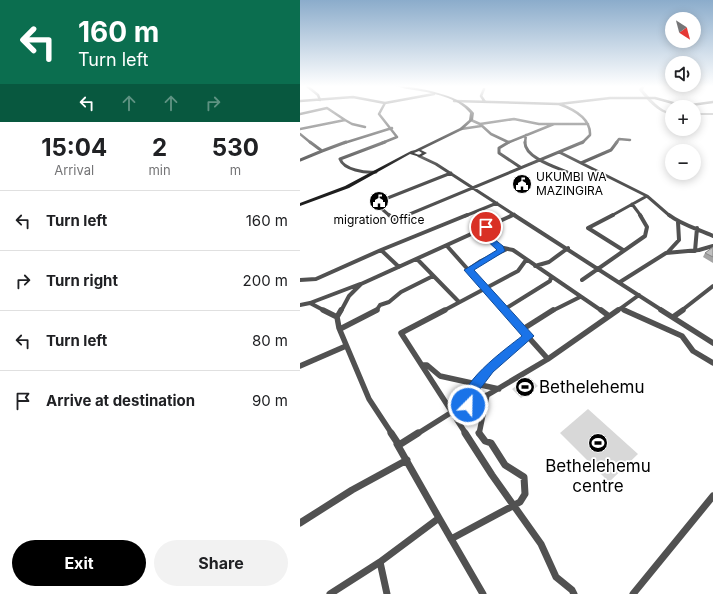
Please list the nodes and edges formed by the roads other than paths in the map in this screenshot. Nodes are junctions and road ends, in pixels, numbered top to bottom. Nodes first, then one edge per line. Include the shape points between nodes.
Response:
1 (336, 114) edge
2 (379, 114) edge
3 (471, 114) edge
4 (577, 114) edge
5 (345, 120) junction
6 (471, 120) junction
7 (558, 123) junction
8 (539, 124) junction
9 (588, 124) junction
10 (481, 125) junction
11 (551, 126) junction
12 (365, 128) dead end
13 (392, 128) junction
14 (300, 129) edge
15 (461, 129) junction
16 (300, 134) edge
17 (526, 135) junction
18 (630, 140) dead end
19 (438, 142) junction
20 (508, 142) junction
21 (417, 150) junction
22 (322, 151) junction
23 (412, 152) junction
24 (425, 152) junction
25 (559, 152) junction
26 (418, 156) junction
27 (403, 158) junction
28 (428, 159) junction
29 (541, 159) junction
30 (300, 160) edge
31 (581, 163) junction
32 (520, 167) junction
33 (376, 172) junction
34 (567, 172) dead end
35 (451, 174) junction
36 (473, 187) junction
37 (647, 196) junction
38 (497, 203) junction
39 (632, 204) junction
40 (300, 205) edge
41 (514, 214) junction
42 (678, 222) junction
43 (486, 227) junction
44 (697, 228) junction
45 (713, 236) edge
46 (447, 246) junction
47 (713, 246) edge
48 (568, 248) junction
49 (501, 249) junction
50 (381, 250) junction
51 (623, 250) junction
52 (695, 251) junction
53 (666, 253) junction
54 (417, 259) junction
55 (526, 260) junction
56 (535, 266) junction
57 (399, 267) junction
58 (598, 268) junction
59 (468, 270) junction
60 (433, 276) junction
61 (551, 277) junction
62 (300, 280) edge
63 (582, 280) dead end
64 (620, 282) junction
65 (361, 284) junction
66 (713, 286) edge
67 (486, 288) junction
68 (639, 295) junction
69 (580, 297) junction
70 (459, 302) junction
71 (310, 303) junction
72 (300, 305) edge
73 (621, 308) junction
74 (505, 309) junction
75 (609, 316) junction
76 (337, 317) junction
77 (673, 317) junction
78 (340, 329) junction
79 (523, 329) junction
80 (529, 336) junction
81 (713, 343) edge
82 (346, 346) junction
83 (548, 359) junction
84 (713, 363) edge
85 (423, 365) junction
86 (300, 366) edge
87 (479, 383) junction
88 (499, 388) junction
89 (487, 395) junction
90 (468, 405) junction
91 (452, 412) junction
92 (396, 442) junction
93 (407, 460) junction
94 (713, 496) edge
95 (514, 506) junction
96 (438, 518) junction
97 (300, 524) edge
98 (451, 539) junction
99 (380, 562) junction
100 (330, 594) edge
101 (387, 594) edge
102 (483, 594) edge
103 (574, 594) edge
104 (633, 594) edge

1 - 5 street
2 - 13 street
3 - 6 main road
4 - 9 street
5 - 12 street
5 - 14 street
6 - 10 street
6 - 15 main road
7 - 8 street
7 - 9 street
7 - 11 street
8 - 10 street via 514,119
8 - 11 street
9 - 25 street via 588,138
10 - 15 street
10 - 20 street via 487,132
11 - 17 street
13 - 22 street via 361,136
13 - 33 street via 397,137 340,159 351,169
15 - 19 main road
16 - 22 street
17 - 20 street
17 - 29 street via 525,145 529,152
18 - 31 street via 619,139 611,150
19 - 21 main road
19 - 24 main road
20 - 32 street via 499,148 499,153
21 - 23 main road
21 - 24 main road
22 - 30 street
23 - 26 main road
23 - 27 main road
24 - 26 main road
24 - 28 street
25 - 29 street
25 - 31 street
26 - 27 main road
26 - 28 street
27 - 33 main road
28 - 35 street
29 - 32 street
29 - 34 street
31 - 37 street
32 - 36 street
33 - 40 main road via 328,196
35 - 36 street
35 - 36 street via 375,202 395,220
36 - 38 street
37 - 39 street
37 - 42 street
38 - 41 street
38 - 50 street
39 - 51 street via 648,224 648,230 645,236
39 - 51 street via 588,228
41 - 43 street
41 - 48 street
42 - 44 street
42 - 53 street via 679,240
43 - 46 street
43 - 49 street via 486,236
44 - 45 street
44 - 52 street
46 - 54 street
46 - 59 street
47 - 52 street
48 - 56 street via 546,265
48 - 58 street
49 - 55 street via 513,250
49 - 59 street
50 - 57 street
50 - 62 street via 316,279
51 - 58 street
52 - 53 street
53 - 64 street
54 - 57 street
54 - 60 street
55 - 56 street
55 - 67 street via 518,271
56 - 61 street
57 - 65 street
58 - 63 street
58 - 64 street
59 - 67 street
60 - 70 street
60 - 78 street via 380,305 375,312
61 - 69 street
61 - 74 street via 550,281
64 - 68 street
65 - 71 street
65 - 76 street via 349,296
66 - 77 street
67 - 70 street
67 - 74 street
68 - 73 street
68 - 77 street
69 - 75 street via 584,297
69 - 79 street via 559,306
70 - 85 street via 401,333
71 - 72 street
71 - 76 street
73 - 75 street
73 - 84 street via 682,336 693,351
74 - 79 street
75 - 83 street
76 - 78 street
77 - 81 street
78 - 82 street
79 - 80 street
80 - 83 street
80 - 87 street via 489,369
82 - 86 street
82 - 92 street via 369,399
83 - 88 street
85 - 87 street via 427,365 440,376
85 - 91 street
87 - 88 street
87 - 90 street via 469,395
88 - 89 street
89 - 90 street
89 - 95 street via 480,434 485,441 491,443 505,465 524,477 525,494
90 - 91 street
91 - 92 street via 399,445
91 - 95 street
92 - 93 street
93 - 96 street
93 - 97 street via 352,490
94 - 104 street
95 - 98 street
95 - 103 street via 541,544 556,577
96 - 98 street
96 - 99 street
98 - 102 street
99 - 100 street
99 - 101 street

